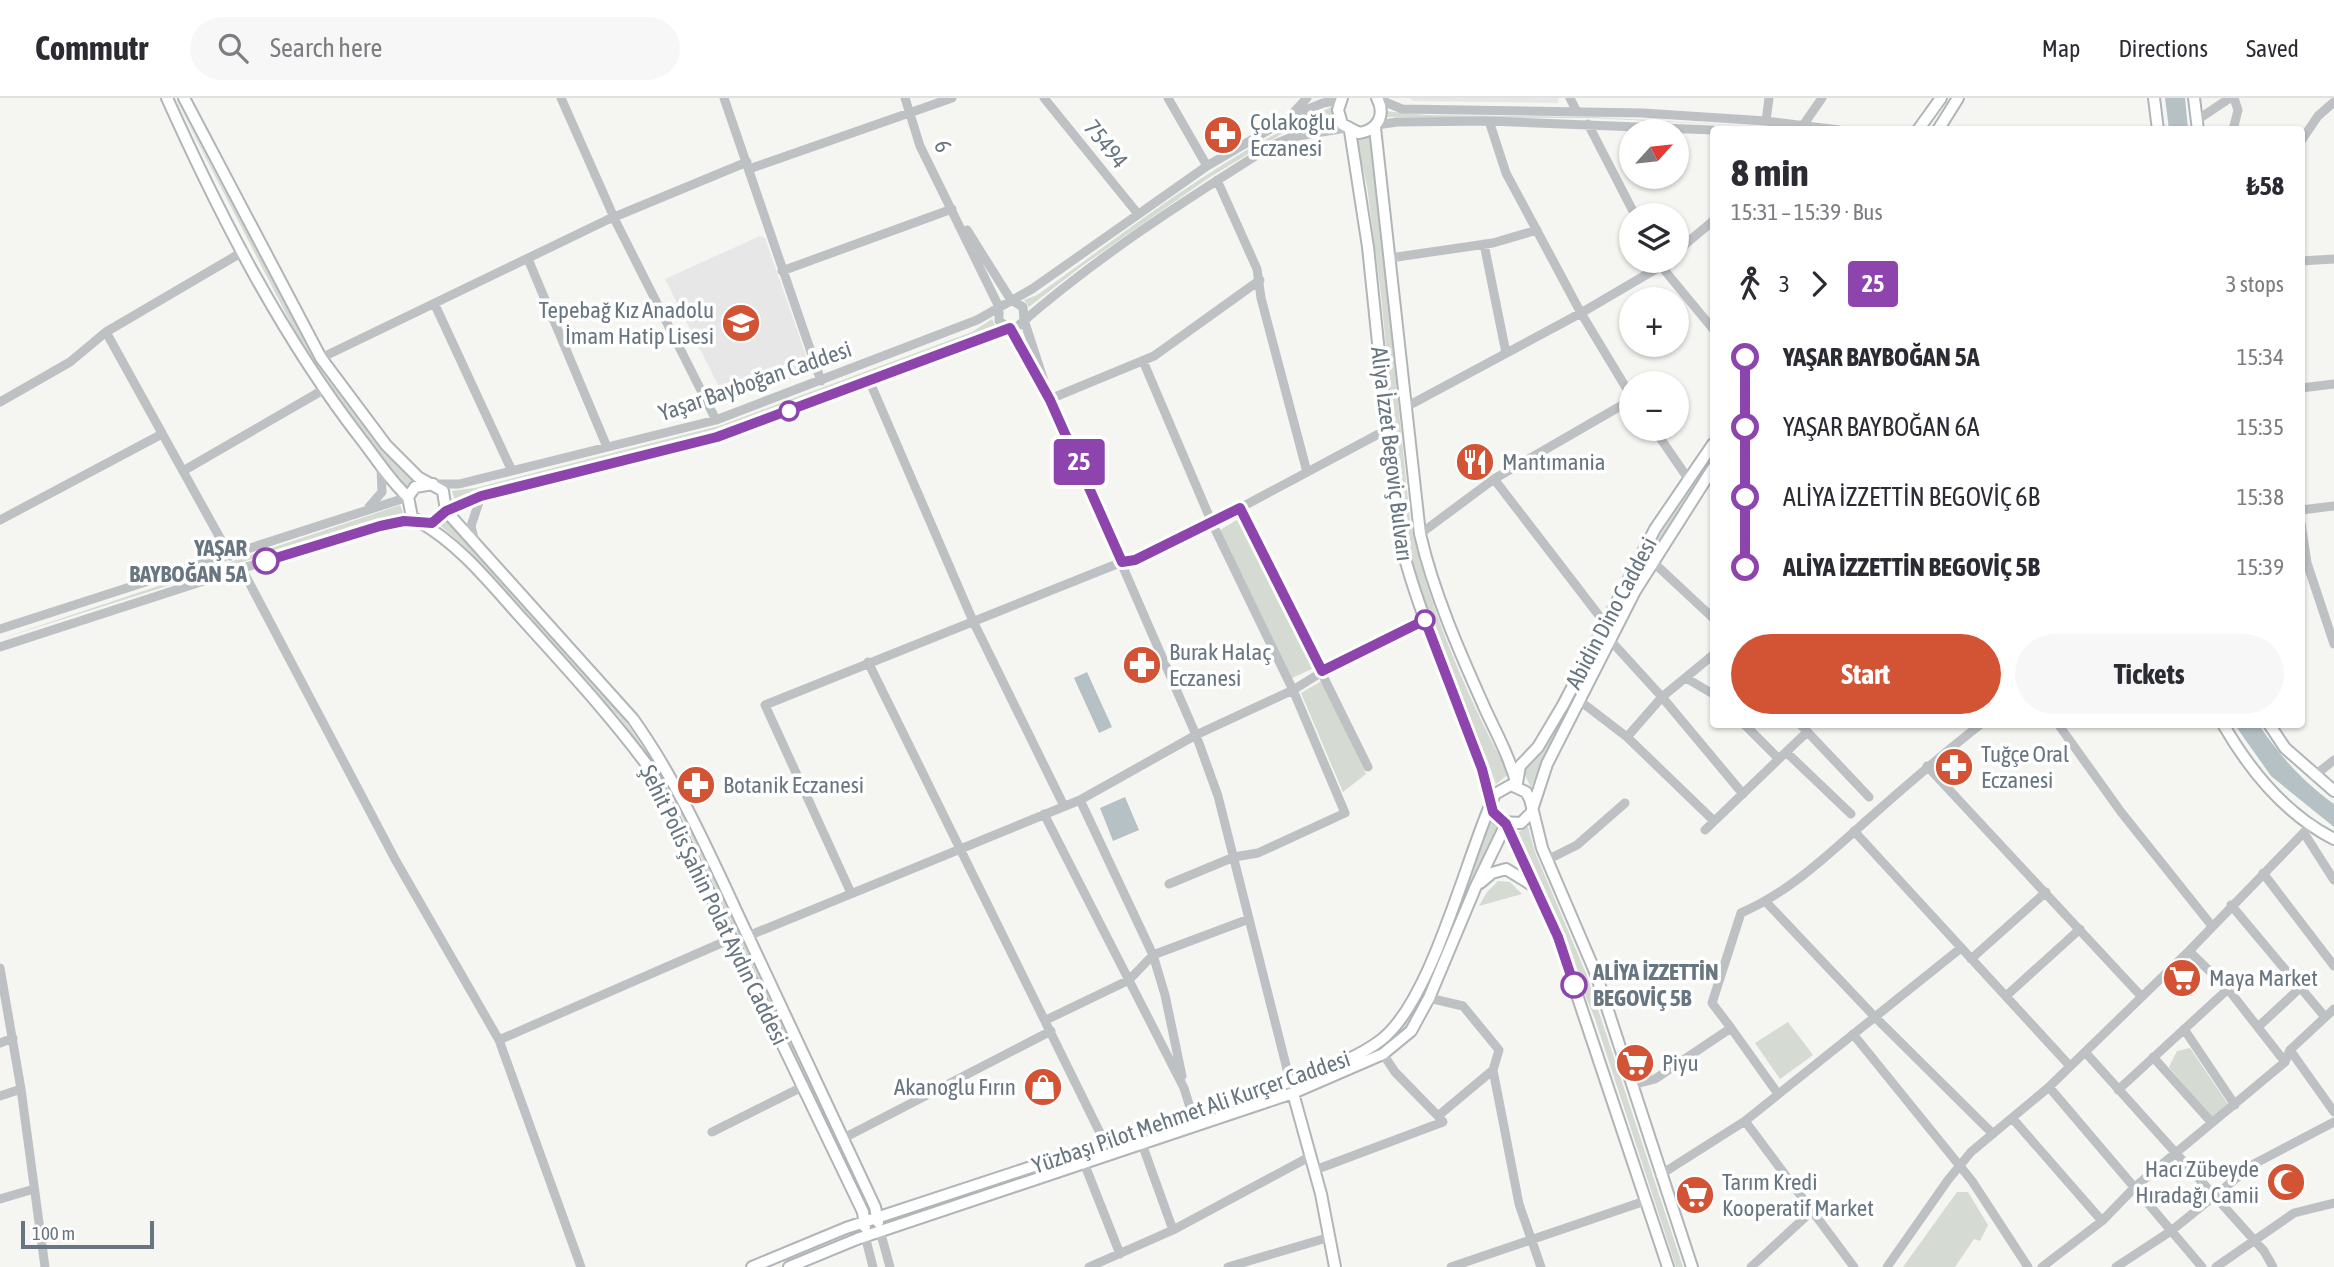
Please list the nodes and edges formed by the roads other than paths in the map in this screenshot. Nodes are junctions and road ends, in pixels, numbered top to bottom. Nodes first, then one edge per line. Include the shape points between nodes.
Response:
1 (166, 98) edge
2 (184, 98) edge
3 (561, 98) edge
4 (724, 98) edge
5 (905, 98) edge
6 (952, 98) edge
7 (1044, 98) edge
8 (1168, 98) edge
9 (1307, 98) edge
10 (1570, 98) edge
11 (1769, 98) edge
12 (1822, 98) edge
13 (1941, 98) edge
14 (1958, 98) edge
15 (2154, 98) edge
16 (2194, 98) edge
17 (2232, 98) edge
18 (1342, 99) edge
19 (1378, 99) edge
20 (2334, 103) edge
21 (1577, 112) junction
22 (909, 114) junction
23 (1287, 119) junction
24 (1489, 121) junction
25 (1766, 121) junction
26 (1588, 124) junction
27 (1804, 124) junction
28 (2197, 125) edge
29 (1816, 126) edge
30 (1921, 126) edge
31 (1940, 126) edge
32 (2158, 126) edge
33 (2234, 126) edge
34 (1376, 127) junction
35 (1348, 129) junction
36 (1710, 130) edge
37 (2305, 135) edge
38 (748, 165) junction
39 (1207, 166) junction
40 (1217, 180) junction
41 (1628, 203) edge
42 (952, 209) junction
43 (1138, 214) junction
44 (613, 217) junction
45 (1710, 224) edge
46 (1536, 230) junction
47 (1689, 241) edge
48 (1484, 244) junction
49 (244, 251) junction
50 (1390, 258) junction
51 (528, 259) junction
52 (2334, 259) edge
53 (2305, 261) edge
54 (782, 271) junction
55 (1645, 273) edge
56 (1670, 273) edge
57 (1260, 280) junction
58 (1011, 300) junction
59 (435, 305) junction
60 (999, 307) junction
61 (1581, 313) junction
62 (1024, 320) junction
63 (1710, 324) edge
64 (1010, 328) junction
65 (106, 332) junction
66 (1506, 354) junction
67 (321, 358) junction
68 (1143, 361) junction
69 (1619, 378) edge
70 (869, 380) junction
71 (821, 381) junction
72 (2334, 384) edge
73 (2305, 388) edge
74 (323, 390) junction
75 (1050, 400) junction
76 (0, 402) edge
77 (1619, 405) edge
78 (1406, 407) junction
79 (716, 420) junction
80 (1386, 430) junction
81 (162, 434) junction
82 (1662, 441) edge
83 (607, 447) junction
84 (1710, 448) edge
85 (379, 462) junction
86 (183, 471) junction
87 (512, 471) junction
88 (1307, 472) junction
89 (1710, 473) edge
90 (1494, 479) junction
91 (1689, 480) junction
92 (433, 484) junction
93 (481, 496) junction
94 (408, 497) junction
95 (2334, 506) edge
96 (1240, 508) junction
97 (2305, 510) edge
98 (446, 511) junction
99 (351, 517) junction
100 (0, 520) edge
101 (418, 521) junction
102 (1212, 523) junction
103 (1420, 534) junction
104 (477, 546) junction
105 (2305, 550) edge
106 (230, 556) junction
107 (1122, 562) junction
108 (1653, 562) junction
109 (242, 569) junction
110 (1710, 615) edge
111 (1425, 620) junction
112 (974, 621) junction
113 (1604, 622) junction
114 (0, 629) edge
115 (1611, 641) junction
116 (2334, 644) edge
117 (0, 647) edge
118 (1710, 658) edge
119 (868, 662) junction
120 (1322, 671) junction
121 (1686, 678) junction
122 (1293, 690) junction
123 (1710, 692) edge
124 (1662, 697) junction
125 (1580, 701) junction
126 (1749, 728) edge
127 (1804, 728) edge
128 (1976, 728) edge
129 (2061, 728) edge
130 (2226, 728) edge
131 (2272, 728) edge
132 (1196, 735) junction
133 (1627, 737) junction
134 (1783, 755) junction
135 (2334, 760) edge
136 (1927, 766) junction
137 (1368, 767) dead end
138 (2314, 776) junction
139 (1517, 786) junction
140 (2334, 791) edge
141 (1743, 794) junction
142 (1869, 797) dead end
143 (1080, 800) junction
144 (1625, 803) dead end
145 (1492, 805) junction
146 (1064, 806) junction
147 (1532, 806) junction
148 (1044, 814) junction
149 (1852, 814) dead end
150 (1714, 821) junction
151 (1506, 824) junction
152 (2308, 829) junction
153 (1705, 830) dead end
154 (1854, 831) junction
155 (2334, 839) edge
156 (961, 848) junction
157 (1234, 857) junction
158 (1547, 860) junction
159 (2263, 873) junction
160 (2334, 880) edge
161 (1169, 884) dead end
162 (1476, 886) junction
163 (1534, 887) junction
164 (2046, 892) junction
165 (851, 893) junction
166 (1766, 902) junction
167 (2231, 905) junction
168 (1249, 919) junction
169 (2211, 926) junction
170 (2080, 929) junction
171 (748, 936) junction
172 (733, 939) junction
173 (1961, 948) junction
174 (2189, 951) junction
175 (1153, 955) junction
176 (1971, 959) junction
177 (2334, 966) edge
178 (0, 968) edge
179 (1129, 980) junction
180 (2301, 988) junction
181 (2228, 989) junction
182 (2006, 996) junction
183 (2141, 996) junction
184 (1429, 998) junction
185 (2334, 1009) edge
186 (1875, 1017) junction
187 (2325, 1017) junction
188 (1046, 1020) junction
189 (2258, 1027) junction
190 (1731, 1028) junction
191 (2184, 1029) junction
192 (1051, 1031) junction
193 (1853, 1034) junction
194 (13, 1038) junction
195 (499, 1040) junction
196 (0, 1043) edge
197 (2290, 1050) junction
198 (2085, 1052) junction
199 (1383, 1054) junction
200 (2153, 1057) junction
201 (2285, 1062) junction
202 (2069, 1065) junction
203 (1493, 1070) junction
204 (1632, 1085) junction
205 (804, 1086) junction
206 (1184, 1087) junction
207 (2049, 1087) junction
208 (1291, 1088) junction
209 (21, 1089) junction
210 (2118, 1090) junction
211 (1778, 1094) junction
212 (0, 1096) edge
213 (2235, 1105) junction
214 (2334, 1112) edge
215 (1192, 1114) junction
216 (1438, 1116) junction
217 (2013, 1119) junction
218 (1745, 1121) junction
219 (2334, 1122) edge
220 (2212, 1123) junction
221 (712, 1132) dead end
222 (1993, 1134) junction
223 (842, 1139) junction
224 (1105, 1143) junction
225 (1142, 1144) junction
226 (2176, 1153) junction
227 (1311, 1156) junction
228 (1084, 1163) junction
229 (1958, 1167) junction
230 (1315, 1170) junction
231 (1660, 1175) junction
232 (2136, 1186) junction
233 (34, 1189) junction
234 (2215, 1197) junction
235 (0, 1199) edge
236 (1645, 1201) junction
237 (2334, 1203) edge
238 (1812, 1211) junction
239 (877, 1218) junction
240 (2102, 1221) junction
241 (864, 1222) junction
242 (1173, 1230) junction
243 (880, 1231) junction
244 (2171, 1231) junction
245 (865, 1236) junction
246 (1330, 1237) junction
247 (1530, 1238) junction
248 (2254, 1240) junction
249 (1120, 1254) junction
250 (2270, 1266) edge
251 (45, 1267) edge
252 (581, 1267) edge
253 (752, 1267) edge
254 (789, 1267) edge
255 (873, 1267) edge
256 (890, 1267) edge
257 (1089, 1267) edge
258 (1228, 1267) edge
259 (1335, 1267) edge
260 (1453, 1267) edge
261 (1541, 1267) edge
262 (1668, 1267) edge
263 (1692, 1267) edge
264 (1751, 1267) edge
265 (1854, 1267) edge
266 (1887, 1267) edge
267 (2028, 1267) edge
268 (2042, 1267) edge
269 (2116, 1267) edge
270 (2202, 1267) edge
271 (2216, 1267) edge

1 - 49 main road
2 - 67 main road
3 - 44 street
4 - 38 street
5 - 22 street, 6
6 - 22 street
7 - 43 street, 75494
8 - 39 street
9 - 23 street
10 - 21 street
11 - 25 street
12 - 27 street
13 - 30 main road
14 - 31 main road
15 - 32 main road
16 - 28 main road
17 - 28 street
17 - 33 street via 2238,110
18 - 23 street
18 - 35 main road, Aliya İzzet Begoviç Bulvarı via 1339,117
19 - 21 street via 1402,109
19 - 34 main road, Aliya İzzet Begoviç Bulvarı via 1382,110
20 - 37 street
21 - 25 street
22 - 38 street
22 - 42 street, 6
23 - 39 street
24 - 26 street
24 - 34 street via 1397,122
24 - 46 street via 1506,173
25 - 27 street
26 - 36 street
26 - 41 street
27 - 29 street
34 - 35 main road via 1359,133
34 - 50 main road, Aliya İzzet Begoviç Bulvarı
35 - 40 street via 1292,136
35 - 80 main road, Aliya İzzet Begoviç Bulvarı via 1368,247
38 - 44 street
38 - 54 street
39 - 43 street
40 - 57 street
40 - 62 street via 1124,243
42 - 54 street
42 - 58 street
42 - 60 street
43 - 58 street
44 - 51 street
44 - 79 street
45 - 47 street
46 - 48 street
46 - 61 street
48 - 50 street
48 - 66 street
49 - 65 street
49 - 74 main road
50 - 78 main road, Aliya İzzet Begoviç Bulvarı
51 - 59 street
51 - 83 street
52 - 53 street
54 - 71 street
55 - 61 street
56 - 63 street
57 - 68 street
57 - 88 street
58 - 60 street
58 - 62 street via 1023,307
59 - 67 street
59 - 87 street
60 - 64 street via 999,321
60 - 71 street, Yaşar Bayboğan Caddesi via 937,337
61 - 66 street
61 - 69 street
62 - 64 street
62 - 75 street
64 - 70 street, Yaşar Bayboğan Caddesi
64 - 75 street
65 - 76 street via 70,362
65 - 81 street
66 - 78 street
67 - 92 main road via 386,445 418,477
68 - 75 street
68 - 102 street
70 - 93 street, Yaşar Bayboğan Caddesi via 717,437
70 - 112 street
71 - 79 street, Yaşar Bayboğan Caddesi
72 - 73 street
74 - 85 main road
74 - 86 street
75 - 107 street
77 - 90 street
78 - 103 main road, Aliya İzzet Begoviç Bulvarı
79 - 83 street, Yaşar Bayboğan Caddesi
80 - 88 street
80 - 111 main road, Aliya İzzet Begoviç Bulvarı via 1396,525
81 - 86 street
81 - 100 street
82 - 91 street
83 - 87 street, Yaşar Bayboğan Caddesi
84 - 91 main road, Abidin Dino Caddesi
85 - 94 main road
85 - 99 street via 382,492 374,505
86 - 106 street
87 - 92 street, Yaşar Bayboğan Caddesi via 459,484
88 - 96 street
89 - 108 main road, Abidin Dino Caddesi
90 - 103 street
90 - 113 street
91 - 113 main road, Abidin Dino Caddesi via 1655,529
92 - 94 main road via 415,487
92 - 98 main road via 446,497
93 - 98 street, Yaşar Bayboğan Caddesi
93 - 104 street via 471,526
94 - 99 street
94 - 101 main road via 408,511
95 - 97 street
96 - 102 street
96 - 120 street
98 - 101 main road via 432,523
98 - 104 main road, Şehit Polis Şahin Polat Aydın Caddesi
99 - 106 street
101 - 109 street via 358,531
101 - 172 main road, Şehit Polis Şahin Polat Aydın Caddesi via 443,536 474,565 621,729 667,800
102 - 107 street
102 - 122 street
103 - 139 main road, Aliya İzzet Begoviç Bulvarı via 1427,565
104 - 171 main road, Şehit Polis Şahin Polat Aydın Caddesi via 633,719 659,756
105 - 116 street
106 - 114 street
107 - 112 street
107 - 132 street
108 - 110 street
108 - 115 main road, Abidin Dino Caddesi
109 - 117 street
109 - 195 street via 396,860
111 - 120 street
111 - 145 main road, Aliya İzzet Begoviç Bulvarı
112 - 119 street
112 - 146 street
113 - 139 main road, Abidin Dino Caddesi via 1563,705 1538,747 1520,766
115 - 124 street
115 - 125 main road, Abidin Dino Caddesi
118 - 121 street
119 - 156 street
119 - 165 street via 765,705
120 - 122 street
120 - 137 street
121 - 123 street
121 - 124 street
122 - 132 street
122 - 157 street via 1345,813 1258,853
124 - 133 street
124 - 141 street
125 - 133 street
125 - 147 main road, Abidin Dino Caddesi via 1547,764
126 - 134 street
127 - 134 street
127 - 142 street
128 - 136 street
129 - 169 street
130 - 152 main road via 2259,779
131 - 138 main road
132 - 143 street
132 - 157 street
133 - 150 street
134 - 141 street
134 - 149 street
135 - 138 street
136 - 154 street
136 - 164 street
138 - 140 main road
139 - 145 main road via 1499,789
139 - 147 main road via 1526,792
141 - 150 street
143 - 146 street
143 - 175 street
144 - 158 street via 1577,845
145 - 151 main road via 1496,818
145 - 208 main road, Yüzbaşı Pilot Mehmet Ali Kurçer Caddesi via 1427,972 1400,1023 1359,1054
146 - 148 street
147 - 151 main road via 1521,823
147 - 158 main road
148 - 156 street
148 - 179 street
150 - 153 street
151 - 162 main road, Yüzbaşı Pilot Mehmet Ali Kurçer Caddesi
151 - 163 main road
152 - 155 main road
152 - 159 street
152 - 160 street
154 - 166 street
154 - 173 street
156 - 165 street
156 - 188 street
157 - 161 street
157 - 168 street
158 - 204 main road via 1596,974
159 - 167 street
159 - 177 street
162 - 163 main road via 1506,869
162 - 184 main road, Yüzbaşı Pilot Mehmet Ali Kurçer Caddesi
163 - 236 main road via 1558,937
164 - 170 street
164 - 176 street
165 - 171 street
166 - 186 street
166 - 190 street via 1741,913 1712,1003
167 - 169 street
167 - 180 street
168 - 175 street
168 - 208 street
169 - 174 street
170 - 182 street
170 - 183 street
171 - 223 main road, Şehit Polis Şahin Polat Aydın Caddesi
172 - 195 street
172 - 205 main road, Şehit Polis Şahin Polat Aydın Caddesi
173 - 176 street
173 - 186 street
174 - 181 street
174 - 183 street
175 - 179 street
175 - 206 street
176 - 182 street
178 - 194 street
179 - 188 street
179 - 206 street
180 - 187 street
180 - 189 street
181 - 189 street
181 - 191 street
182 - 202 street
183 - 198 street
184 - 199 main road, Yüzbaşı Pilot Mehmet Ali Kurçer Caddesi via 1411,1031
184 - 203 street via 1464,1006 1499,1050
185 - 187 street
186 - 193 street
186 - 222 street
187 - 197 street
188 - 192 street
189 - 201 street
190 - 204 street via 1655,1079
190 - 211 street
191 - 200 street
191 - 213 street
192 - 223 street
192 - 224 street
193 - 211 street
193 - 229 street
194 - 196 street
194 - 209 street
195 - 252 street
197 - 201 street
197 - 214 street
198 - 202 street
198 - 210 street
199 - 208 main road, Yüzbaşı Pilot Mehmet Ali Kurçer Caddesi
199 - 216 street
200 - 210 street
200 - 220 street
201 - 213 street
202 - 207 street
203 - 216 street
203 - 247 street
204 - 231 main road
205 - 221 street
205 - 241 main road, Şehit Polis Şahin Polat Aydın Caddesi
206 - 215 street
207 - 217 street
207 - 232 street
208 - 215 main road, Yüzbaşı Pilot Mehmet Ali Kurçer Caddesi
208 - 225 main road, Yüzbaşı Pilot Mehmet Ali Kurçer Caddesi
208 - 227 main road
209 - 212 street
209 - 233 street
210 - 226 street
211 - 218 street
213 - 220 street
215 - 224 main road, Yüzbaşı Pilot Mehmet Ali Kurçer Caddesi
216 - 230 street via 1443,1122
217 - 222 street
217 - 240 street
218 - 231 street
218 - 238 street
219 - 234 street via 2254,1164
220 - 226 street
222 - 229 street
223 - 239 main road, Şehit Polis Şahin Polat Aydın Caddesi
224 - 239 main road, Yüzbaşı Pilot Mehmet Ali Kurçer Caddesi
225 - 228 main road, Yüzbaşı Pilot Mehmet Ali Kurçer Caddesi
225 - 242 street
226 - 232 street
226 - 234 street
227 - 230 main road
227 - 242 street
228 - 243 main road, Yüzbaşı Pilot Mehmet Ali Kurçer Caddesi
228 - 249 street
229 - 266 street
229 - 267 street
230 - 246 main road
231 - 263 main road
232 - 240 street
232 - 244 street
233 - 235 street
233 - 251 street
234 - 244 street
234 - 248 street
236 - 247 street
236 - 262 main road
237 - 248 street via 2294,1213
238 - 264 street
238 - 265 street
239 - 241 main road, Yüzbaşı Pilot Mehmet Ali Kurçer Caddesi
239 - 243 main road, Şehit Polis Şahin Polat Aydın Caddesi
240 - 268 street
241 - 245 main road, Şehit Polis Şahin Polat Aydın Caddesi
241 - 253 main road, Yüzbaşı Pilot Mehmet Ali Kurçer Caddesi
242 - 249 street
243 - 245 main road, Yüzbaşı Pilot Mehmet Ali Kurçer Caddesi
243 - 256 street
244 - 269 street
244 - 270 street
245 - 254 main road, Yüzbaşı Pilot Mehmet Ali Kurçer Caddesi
245 - 255 street
246 - 258 street
246 - 259 main road
247 - 260 street
247 - 261 street
248 - 250 street
248 - 271 street
249 - 257 street

